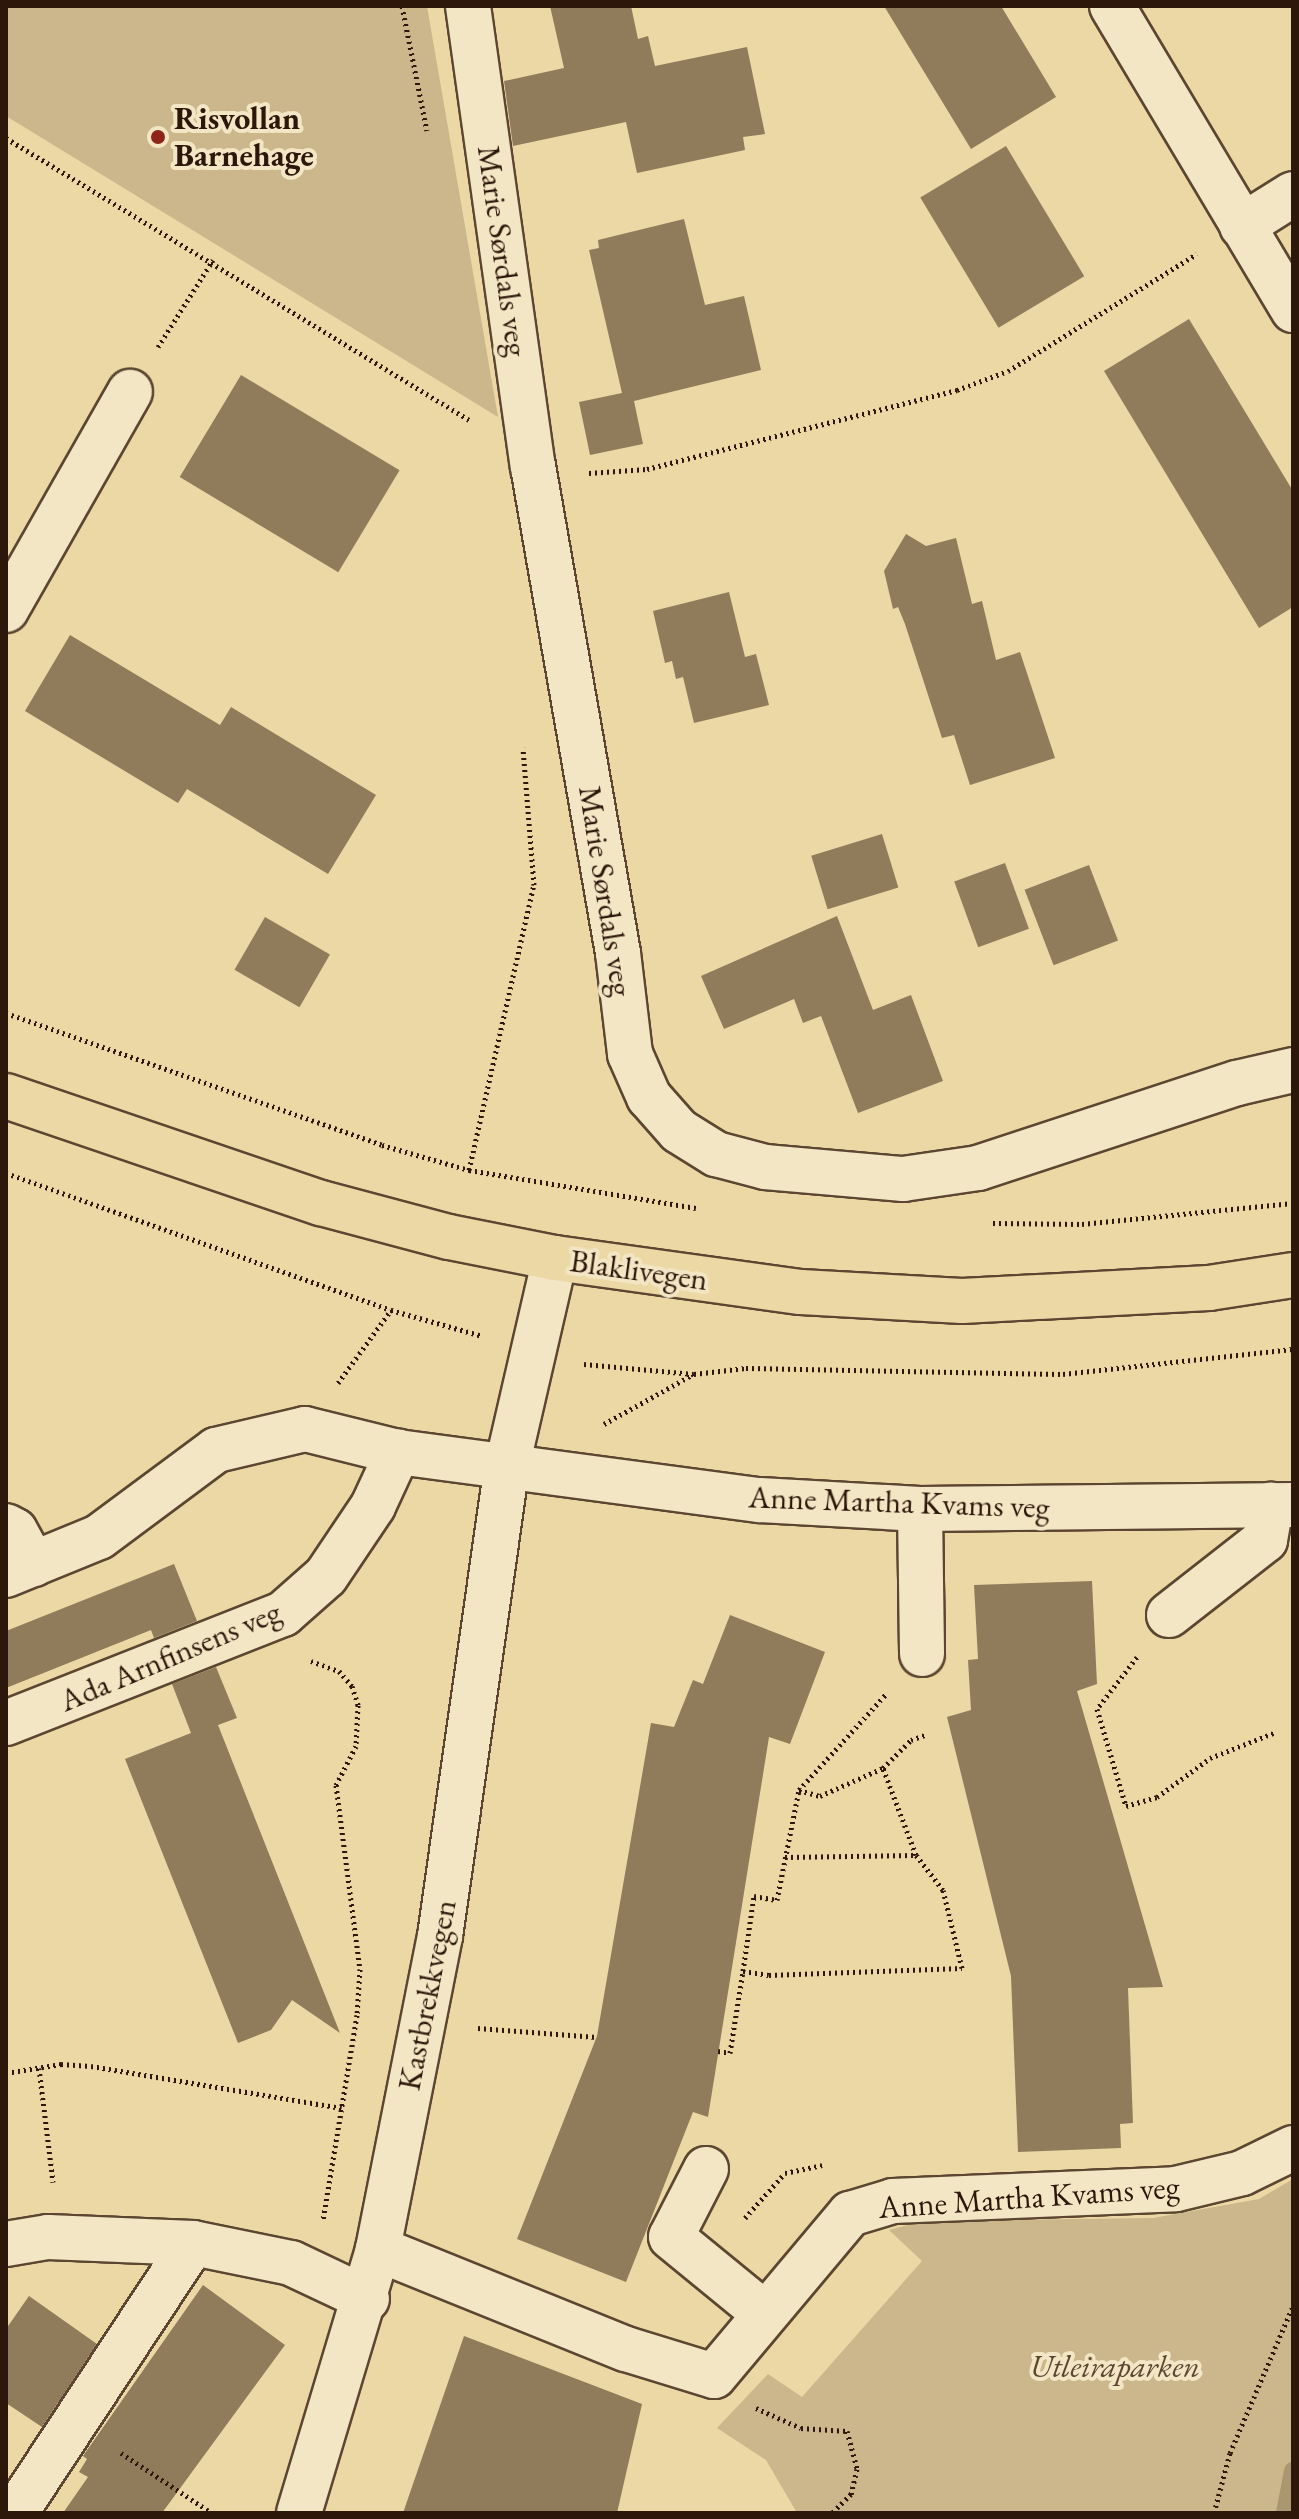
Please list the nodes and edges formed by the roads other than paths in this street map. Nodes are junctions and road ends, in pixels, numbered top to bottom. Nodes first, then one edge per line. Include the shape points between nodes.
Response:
1 (468, 6) edge
2 (1112, 6) edge
3 (1293, 194) edge
4 (1242, 226) junction
5 (1293, 310) edge
6 (130, 392) road end
7 (6, 610) edge
8 (1293, 1070) edge
9 (6, 1096) edge
10 (555, 1258) junction
11 (1293, 1275) edge
12 (398, 1452) junction
13 (507, 1466) junction
14 (1282, 1505) edge
15 (920, 1509) junction
16 (6, 1526) edge
17 (20, 1569) edge
18 (1169, 1615) road end
19 (922, 1654) road end
20 (6, 1723) edge
21 (1293, 2148) edge
22 (706, 2169) dead end
23 (193, 2243) junction
24 (6, 2244) edge
25 (378, 2249) junction
26 (367, 2299) junction
27 (764, 2313) junction
28 (15, 2513) edge
29 (299, 2513) edge

1 - 8 street, Marie Sørdals veg via 533,466 618,953 630,1054 649,1097 679,1131 716,1154 765,1167 903,1179 978,1168 1237,1083
2 - 4 street
3 - 4 street
4 - 5 street
6 - 7 street
9 - 10 main road, Blaklivegen via 321,1203
10 - 11 main road, Blaklivegen via 801,1292 962,1301 1209,1288
10 - 13 street, Kastbrekkvegen
12 - 13 street
12 - 17 street via 305,1429 216,1450 99,1537
12 - 20 street, Ada Arnfinsens veg via 373,1506 326,1576 283,1614
13 - 15 street, Anne Martha Kvams veg via 760,1500
13 - 25 street, Kastbrekkvegen via 440,1936
14 - 15 street, Anne Martha Kvams veg
14 - 18 street via 1265,1540
15 - 19 street
16 - 17 street via 15,1531
21 - 27 street, Anne Martha Kvams veg via 1242,2173 1176,2189 893,2201 850,2214
22 - 27 street via 671,2237
23 - 24 street via 60,2238
23 - 26 street via 291,2263
23 - 28 street
25 - 26 street, Kastbrekkvegen
25 - 27 street, Anne Martha Kvams veg via 626,2349 714,2376
26 - 29 street, Kastbrekkvegen

